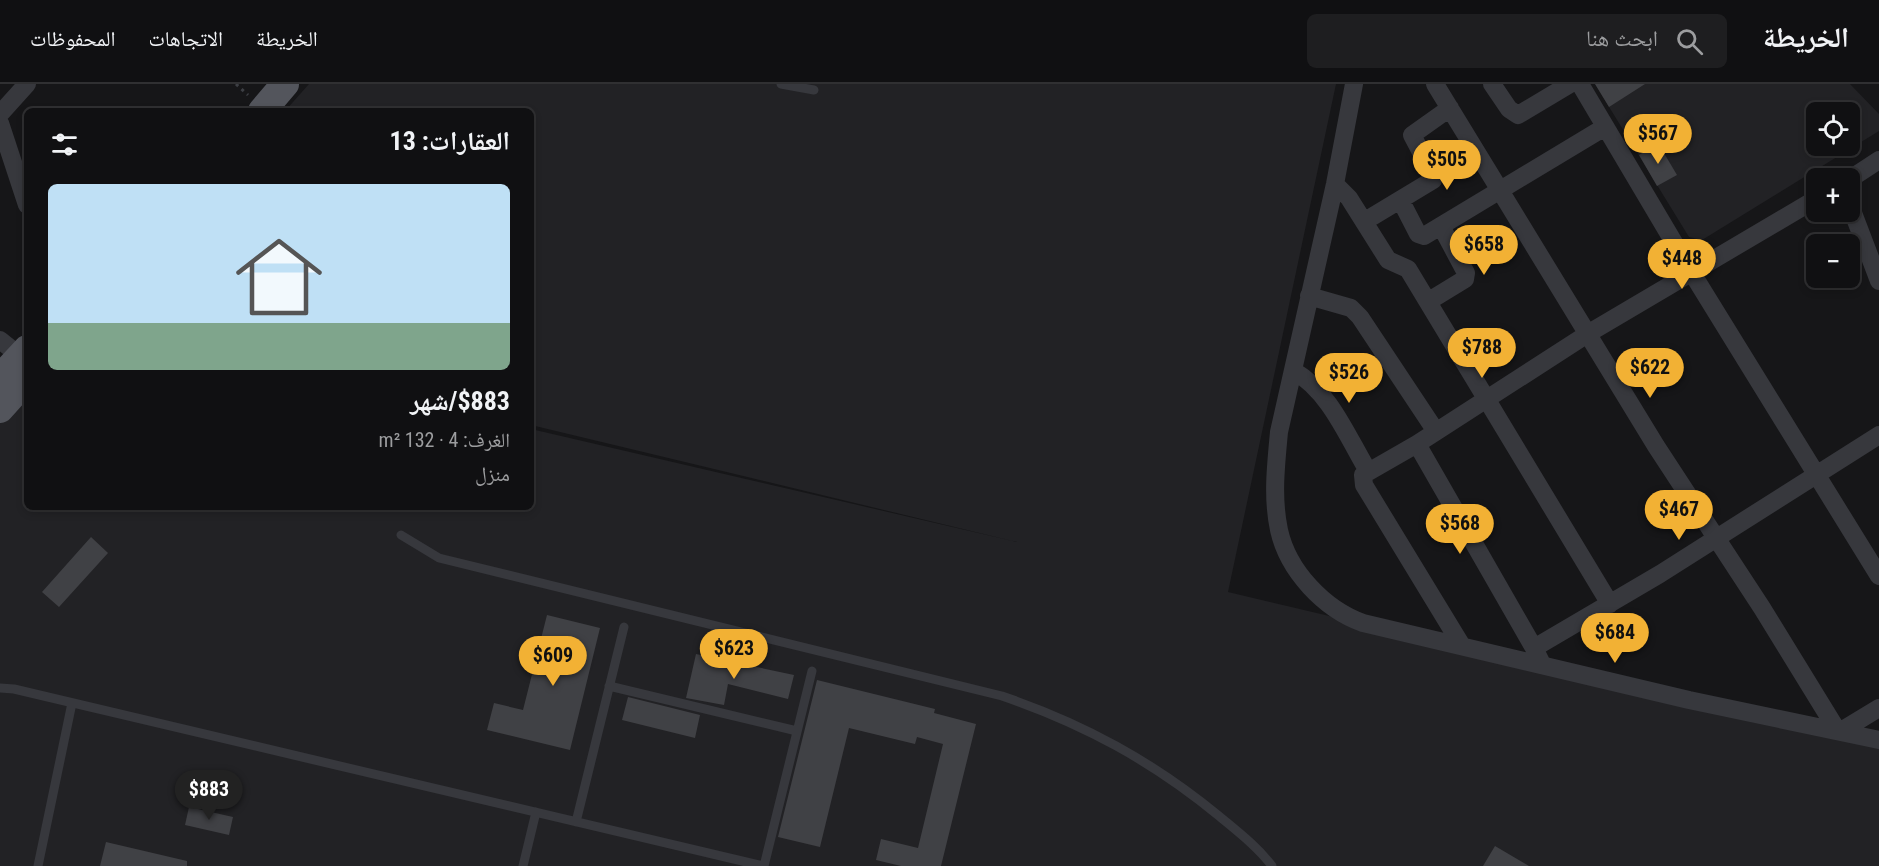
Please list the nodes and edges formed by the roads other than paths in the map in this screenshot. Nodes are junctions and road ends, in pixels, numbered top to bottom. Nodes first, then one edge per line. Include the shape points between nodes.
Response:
1 (27, 84) edge
2 (285, 84) edge
3 (781, 84) edge
4 (1354, 84) edge
5 (1435, 84) edge
6 (1492, 84) edge
7 (1570, 84) edge
8 (1580, 84) edge
9 (813, 90) dead end
10 (250, 98) edge
11 (1449, 108) junction
12 (0, 114) edge
13 (0, 123) edge
14 (1605, 127) junction
15 (1879, 160) edge
16 (1860, 172) edge
17 (1335, 184) junction
18 (1502, 191) junction
19 (24, 196) edge
20 (1401, 201) junction
21 (1806, 205) edge
22 (1365, 221) junction
23 (1857, 222) edge
24 (1441, 226) junction
25 (1692, 273) junction
26 (1879, 280) edge
27 (1309, 296) junction
28 (1429, 301) junction
29 (1589, 333) junction
30 (19, 356) edge
31 (1294, 371) junction
32 (0, 378) edge
33 (1486, 398) junction
34 (0, 410) edge
35 (1435, 430) junction
36 (1879, 435) edge
37 (1417, 444) junction
38 (1368, 471) junction
39 (1817, 477) junction
40 (401, 535) dead end
41 (1715, 539) junction
42 (1879, 576) edge
43 (1610, 604) junction
44 (624, 627) dead end
45 (1462, 646) junction
46 (1538, 656) junction
47 (812, 671) dead end
48 (609, 686) junction
49 (0, 688) edge
50 (72, 703) junction
51 (1879, 708) edge
52 (797, 731) junction
53 (1839, 731) junction
54 (1879, 740) edge
55 (536, 812) junction
56 (576, 822) junction
57 (38, 866) edge
58 (523, 866) edge
59 (763, 866) edge
60 (1272, 866) edge

1 - 12 street
2 - 10 main road
3 - 9 lane
4 - 17 street
5 - 11 street
6 - 7 street via 1509,109 1518,115
8 - 14 street
11 - 18 street
11 - 20 street via 1412,135 1433,180
13 - 19 street
14 - 18 street
14 - 25 street
15 - 16 street
17 - 22 street
17 - 27 street
18 - 24 street
18 - 29 street
20 - 22 street
20 - 24 street via 1420,237
21 - 25 street
22 - 28 street via 1388,260 1408,269
23 - 26 street
24 - 28 street via 1466,273 1465,279
25 - 29 street
25 - 39 street
27 - 31 street
27 - 35 street via 1351,308 1360,317
28 - 33 street
29 - 33 street
29 - 41 street
30 - 32 main road
30 - 34 main road
31 - 38 street via 1320,392
31 - 45 street via 1275,467 1279,532 1290,556 1323,601 1343,616
33 - 35 street
33 - 43 street
35 - 37 street
36 - 39 street
37 - 38 street
37 - 46 street
38 - 45 street via 1362,478 1364,485
39 - 41 street
39 - 42 street
40 - 60 lane via 439,558 1002,696 1040,709 1094,732 1187,790 1232,826
41 - 43 street
41 - 53 street
43 - 46 street
44 - 48 lane
45 - 46 street
46 - 53 street via 1689,700
47 - 52 lane
48 - 52 lane
48 - 56 lane
49 - 50 lane
50 - 55 lane
50 - 57 lane
51 - 53 street
52 - 59 lane
53 - 54 street
55 - 56 lane
55 - 58 lane
56 - 59 lane

